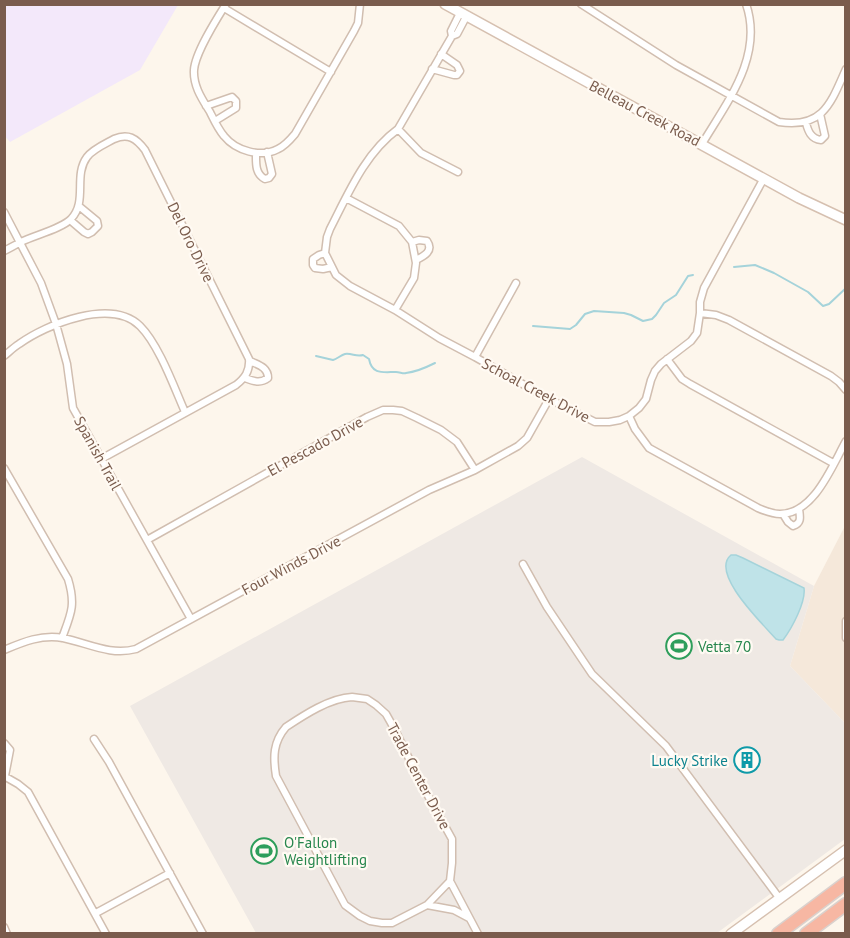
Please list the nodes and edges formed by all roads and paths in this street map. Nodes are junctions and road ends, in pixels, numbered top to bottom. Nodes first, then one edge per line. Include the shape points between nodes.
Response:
1 (360, 4) edge
2 (445, 4) edge
3 (581, 4) edge
4 (746, 4) edge
5 (225, 6) edge
6 (463, 15) junction
7 (441, 54) junction
8 (432, 69) junction
9 (846, 69) edge
10 (331, 72) junction
11 (731, 95) junction
12 (207, 106) junction
13 (820, 114) junction
14 (215, 121) junction
15 (806, 123) junction
16 (398, 129) junction
17 (702, 144) junction
18 (267, 152) junction
19 (256, 153) junction
20 (458, 172) dead end
21 (764, 178) junction
22 (346, 198) junction
23 (80, 207) junction
24 (4, 212) edge
25 (72, 218) junction
26 (846, 220) edge
27 (21, 242) junction
28 (412, 242) junction
29 (4, 251) edge
30 (325, 253) junction
31 (416, 260) junction
32 (332, 267) junction
33 (516, 283) dead end
34 (395, 310) junction
35 (700, 313) junction
36 (56, 324) junction
37 (4, 356) edge
38 (475, 357) junction
39 (667, 359) junction
40 (250, 361) junction
41 (245, 378) junction
42 (846, 390) edge
43 (549, 399) junction
44 (185, 412) junction
45 (629, 416) junction
46 (846, 441) edge
47 (100, 459) junction
48 (833, 463) junction
49 (4, 468) edge
50 (475, 470) junction
51 (799, 509) junction
52 (783, 514) junction
53 (147, 540) junction
54 (523, 564) dead end
55 (191, 619) junction
56 (846, 621) edge
57 (62, 638) junction
58 (846, 638) edge
59 (5, 650) edge
60 (94, 739) dead end
61 (4, 743) edge
62 (5, 776) edge
63 (846, 850) edge
64 (170, 873) junction
65 (450, 881) junction
66 (846, 883) edge
67 (780, 898) junction
68 (846, 904) edge
69 (427, 905) junction
70 (96, 913) junction
71 (470, 919) junction
72 (4, 927) edge
73 (7, 933) edge
74 (106, 933) edge
75 (203, 933) edge
76 (478, 933) edge
77 (731, 933) edge
78 (778, 933) edge
79 (806, 933) edge

1 - 10 street via 358,23
2 - 6 main road, Belleau Creek Road
3 - 11 street
4 - 11 street via 752,39 749,57
5 - 10 street
5 - 12 street via 194,67 196,88
6 - 7 street, Schoal Creek Drive via 457,34
6 - 17 main road, Belleau Creek Road
7 - 8 street, Schoal Creek Drive
7 - 8 street via 460,71 454,75
8 - 16 street, Schoal Creek Drive
9 - 13 street via 834,97
10 - 18 street via 296,134 278,149
11 - 15 street via 779,122
11 - 17 street
12 - 14 street
12 - 14 street via 232,97 236,101 236,108
13 - 15 street
13 - 15 street via 825,136 821,140 812,137
14 - 19 street via 232,144
16 - 20 street via 422,153
16 - 22 street, Schoal Creek Drive via 387,136 366,162
17 - 21 main road, Belleau Creek Road
18 - 19 street
18 - 19 street via 272,174 265,179 257,171
21 - 26 main road, Belleau Creek Road
21 - 35 street via 704,288
22 - 28 street via 399,226
22 - 30 street, Schoal Creek Drive via 330,229
23 - 25 street
23 - 25 street via 97,221 96,230 88,234
23 - 40 street, Del Oro Drive via 82,168 87,158 121,136 138,141
24 - 27 street, Spanish Trail
25 - 27 street
27 - 29 street
27 - 36 street, Spanish Trail
28 - 31 street
28 - 31 street via 429,244 428,253
30 - 32 street, Schoal Creek Drive
30 - 32 street, Schoal Creek Drive via 313,265 319,269
31 - 34 street via 414,278
32 - 34 street, Schoal Creek Drive via 350,286
33 - 38 street
34 - 38 street, Schoal Creek Drive
35 - 39 street via 697,333
35 - 42 street via 729,320 831,376
36 - 37 street
36 - 44 street via 106,314 133,320 156,350
36 - 47 street, Spanish Trail via 73,408
38 - 43 street, Schoal Creek Drive
39 - 45 street via 655,371 646,399
39 - 48 street via 690,384
40 - 41 street
40 - 41 street, Del Oro Drive via 267,370 268,378 256,382
41 - 44 street, Del Oro Drive
43 - 45 street, Schoal Creek Drive via 595,422
43 - 50 street, Four Winds Drive via 527,438
44 - 47 street, Del Oro Drive
45 - 52 street via 649,448 758,508
46 - 48 street
47 - 53 street, Spanish Trail
48 - 51 street via 817,493
49 - 57 street via 72,590 72,609
50 - 53 street, El Pescado Drive via 457,442 441,430 402,411 383,410
50 - 55 street, Four Winds Drive via 429,490
51 - 52 street
51 - 52 street via 800,521 793,526
53 - 55 street, Spanish Trail
54 - 67 street via 592,674 666,746
55 - 57 street, Four Winds Drive via 128,652
56 - 58 street
57 - 59 street, Four Winds Drive via 30,640
60 - 64 street
61 - 62 street via 10,750
62 - 70 street via 28,792
63 - 67 main road
64 - 70 street
64 - 75 street
65 - 69 street, Trade Center Drive
65 - 69 street, Trade Center Drive via 452,838 386,714 376,705 360,697 338,699 281,732 274,752 276,776 345,904 360,916 382,923 392,923
65 - 71 street
66 - 78 highway
67 - 77 main road
68 - 79 highway
69 - 71 street via 454,910
70 - 74 street
71 - 76 street
72 - 73 street

